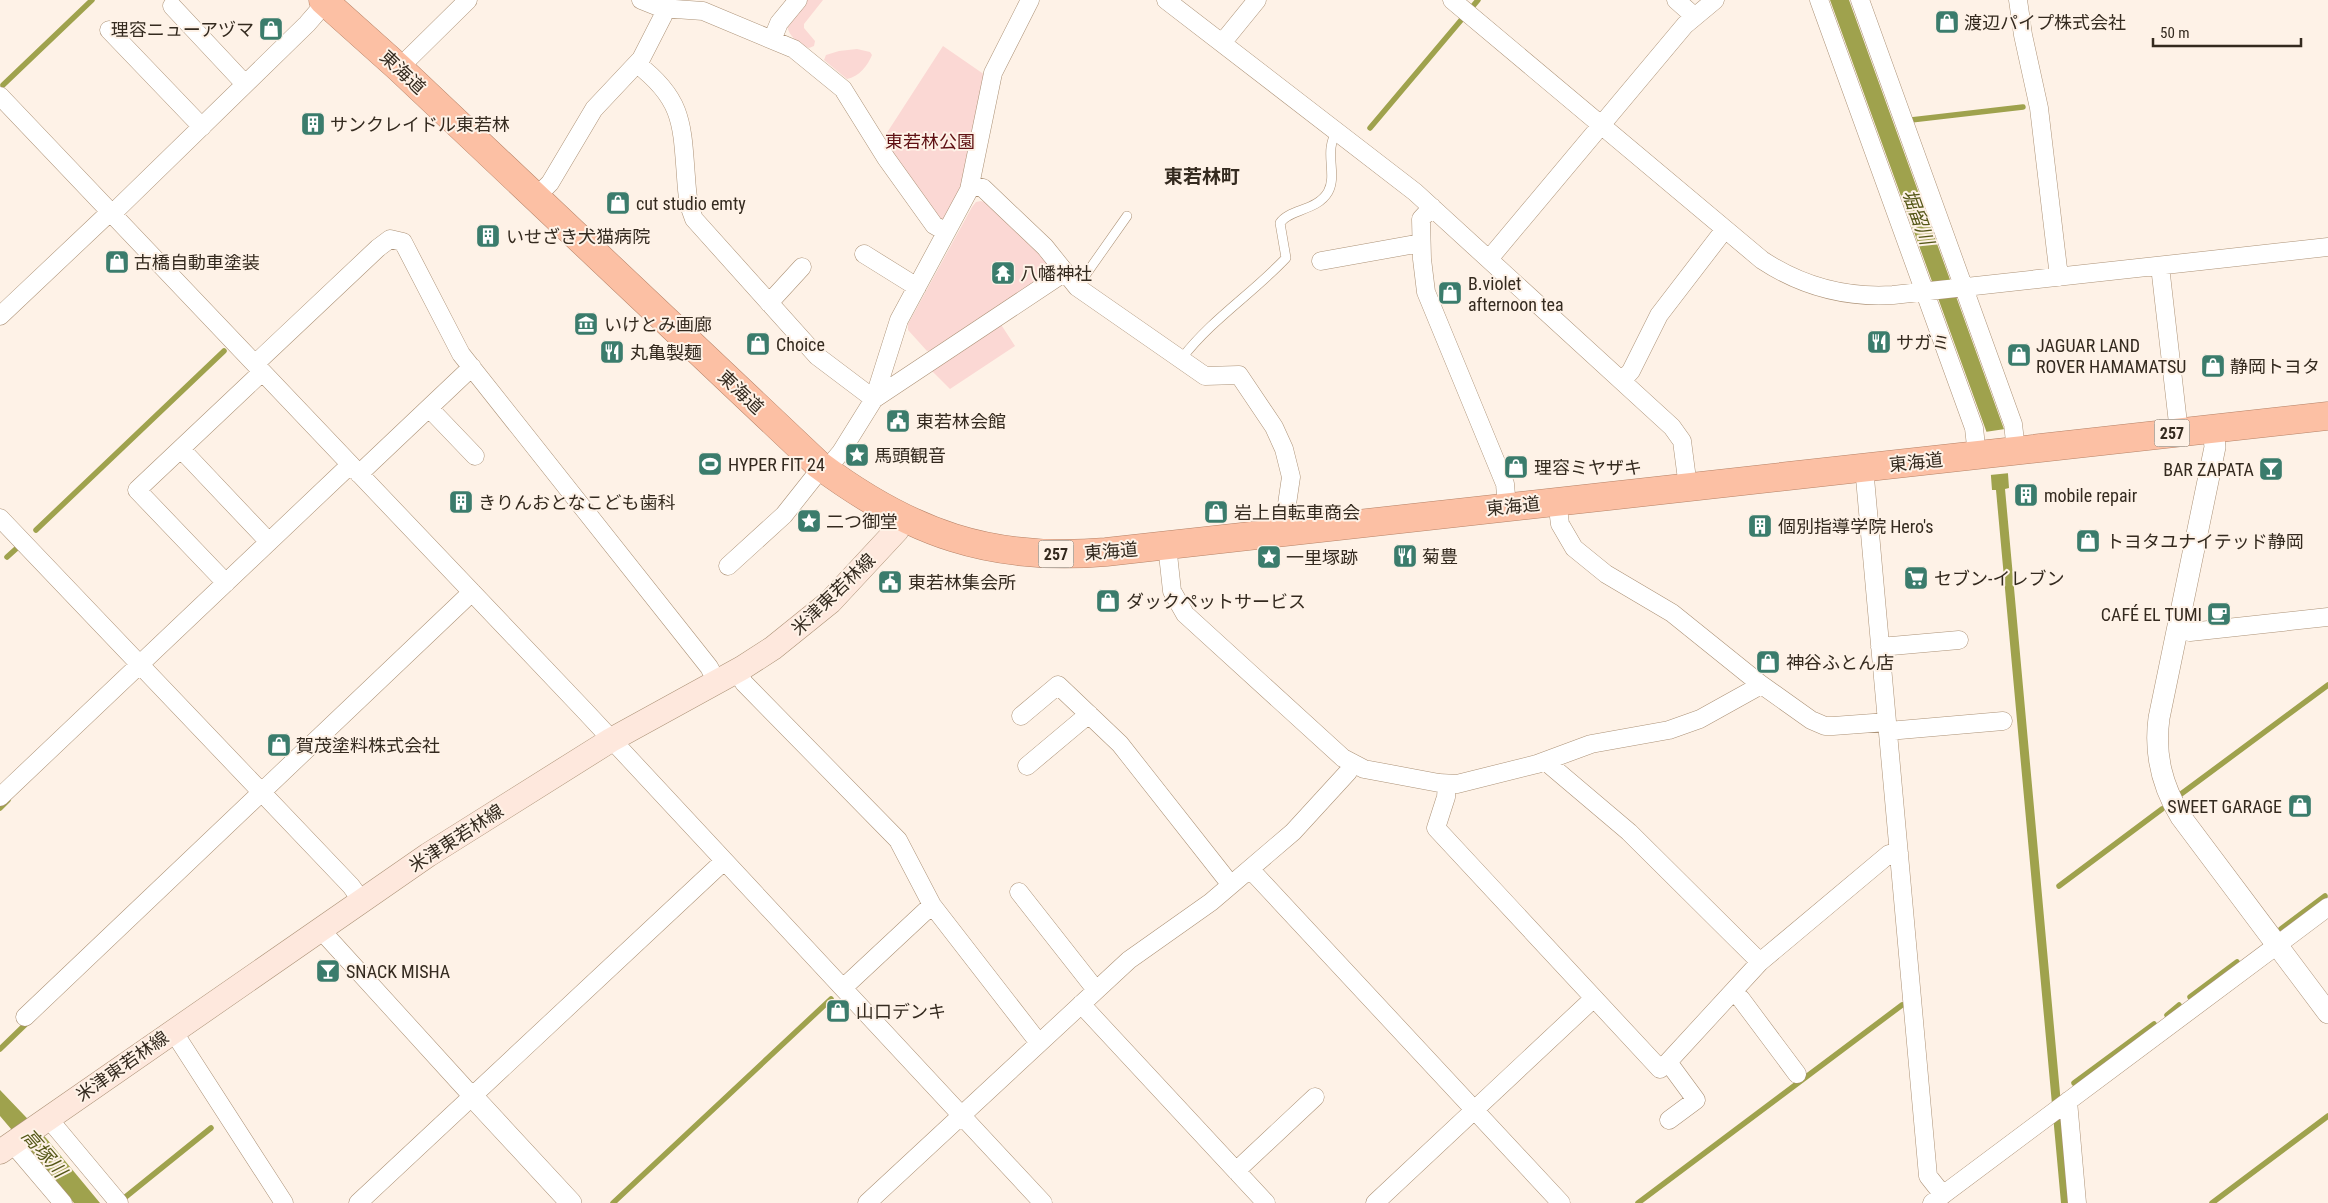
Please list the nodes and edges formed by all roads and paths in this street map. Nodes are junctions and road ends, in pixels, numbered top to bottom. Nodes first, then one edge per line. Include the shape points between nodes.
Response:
1 (468, 0) edge
2 (641, 0) edge
3 (798, 0) edge
4 (1030, 0) edge
5 (1166, 0) edge
6 (1257, 0) edge
7 (1452, 0) edge
8 (1676, 0) edge
9 (1715, 0) edge
10 (1819, 0) edge
11 (1860, 0) edge
12 (2018, 0) edge
13 (325, 1) edge
14 (172, 6) dead end
15 (664, 8) junction
16 (1694, 16) junction
17 (109, 30) dead end
18 (772, 40) junction
19 (1222, 43) junction
20 (637, 64) junction
21 (399, 68) junction
22 (246, 84) junction
23 (0, 96) edge
24 (1601, 125) junction
25 (202, 127) junction
26 (1338, 132) junction
27 (970, 185) junction
28 (536, 197) junction
29 (1432, 207) junction
30 (111, 213) junction
31 (1127, 216) dead end
32 (1725, 229) junction
33 (946, 232) junction
34 (1421, 243) junction
35 (2328, 247) edge
36 (864, 254) dead end
37 (1489, 259) junction
38 (1320, 261) dead end
39 (2160, 266) junction
40 (802, 267) dead end
41 (1065, 272) junction
42 (2059, 277) junction
43 (917, 287) junction
44 (1077, 287) junction
45 (1961, 288) junction
46 (1928, 291) junction
47 (769, 304) junction
48 (0, 316) edge
49 (1182, 358) junction
50 (472, 367) junction
51 (259, 368) junction
52 (1622, 381) junction
53 (874, 399) junction
54 (429, 408) junction
55 (2328, 416) edge
56 (2213, 428) junction
57 (2179, 432) junction
58 (180, 449) junction
59 (1997, 452) junction
60 (474, 456) dead end
61 (1864, 467) junction
62 (355, 469) junction
63 (824, 469) junction
64 (1688, 487) junction
65 (1558, 501) junction
66 (1508, 507) junction
67 (0, 518) edge
68 (903, 518) junction
69 (1289, 531) junction
70 (269, 542) junction
71 (1167, 545) junction
72 (728, 566) dead end
73 (226, 583) junction
74 (472, 592) junction
75 (2328, 617) edge
76 (2178, 630) junction
77 (1959, 640) dead end
78 (1880, 647) junction
79 (140, 665) junction
80 (727, 676) junction
81 (1759, 683) junction
82 (1089, 714) junction
83 (1021, 716) dead end
84 (2003, 721) dead end
85 (1887, 726) junction
86 (612, 740) junction
87 (1549, 760) junction
88 (1352, 764) junction
89 (1027, 766) dead end
90 (1447, 784) junction
91 (262, 792) junction
92 (0, 798) edge
93 (1899, 854) junction
94 (724, 861) junction
95 (1250, 869) junction
96 (1231, 885) junction
97 (1019, 892) dead end
98 (361, 900) junction
99 (932, 905) junction
100 (2328, 906) edge
101 (320, 928) junction
102 (2277, 945) junction
103 (1760, 962) junction
104 (843, 988) junction
105 (1096, 990) junction
106 (1733, 992) junction
107 (1594, 998) junction
108 (1081, 1004) junction
109 (2328, 1013) edge
110 (25, 1017) dead end
111 (174, 1031) junction
112 (1039, 1043) junction
113 (1668, 1062) junction
114 (1797, 1074) dead end
115 (472, 1096) junction
116 (1315, 1097) dead end
117 (2067, 1102) junction
118 (1475, 1110) junction
119 (962, 1115) junction
120 (45, 1120) junction
121 (1669, 1120) dead end
122 (9, 1145) edge
123 (1236, 1171) junction
124 (1937, 1199) edge
125 (63, 1203) edge
126 (119, 1203) edge
127 (284, 1203) edge
128 (358, 1203) edge
129 (571, 1203) edge
130 (867, 1203) edge
131 (1044, 1203) edge
132 (1266, 1203) edge
133 (1375, 1203) edge
134 (1562, 1203) edge
135 (2077, 1203) edge

1 - 21 street
2 - 15 street
3 - 18 street via 779,23
4 - 27 street via 993,73
5 - 19 street
6 - 19 street
7 - 24 street
8 - 16 street
9 - 16 street
10 - 46 street
11 - 45 street
12 - 42 street via 2039,108
13 - 21 highway, 東海道 / 257
13 - 22 street
14 - 22 street
15 - 18 street via 703,11
15 - 20 street via 647,50
16 - 24 street
17 - 25 street
18 - 33 street via 794,50 843,89 886,158 934,225
19 - 26 street
20 - 28 street via 594,109 550,183
20 - 47 street via 666,93 680,118 688,199 694,219
21 - 28 highway, 東海道 / 257
22 - 25 street
23 - 30 street
24 - 32 street
24 - 37 street
25 - 30 street
26 - 29 street
26 - 49 lane via 1331,141 1330,184 1326,195 1280,223 1286,258 1267,278 1224,312
27 - 33 street
27 - 41 street via 983,188 1046,247
28 - 63 highway, 東海道 / 257
29 - 34 street via 1421,220
29 - 37 street
30 - 48 street
30 - 51 street
31 - 44 lane
32 - 46 street via 1779,271 1815,287 1873,296
32 - 52 street via 1659,315 1631,371
33 - 43 street
34 - 38 street
34 - 66 street via 1423,276 1431,308 1505,484
35 - 39 street
36 - 43 street
37 - 52 street
39 - 42 street
39 - 57 street
40 - 47 street
41 - 44 street
41 - 53 street
42 - 45 street
43 - 53 street via 899,320
44 - 49 street
45 - 46 street
45 - 59 street via 2013,424
46 - 59 street via 1974,428
47 - 53 street via 817,356
49 - 69 street via 1205,376 1239,375 1274,427 1291,477 1286,511
50 - 51 street via 461,354 403,242 390,239
50 - 54 street
50 - 80 street via 709,667
51 - 58 street
51 - 62 street
52 - 64 street via 1678,434 1682,441
53 - 63 street via 841,452
54 - 60 street
54 - 62 street
55 - 56 highway, 東海道 / 257
56 - 57 highway, 東海道 / 257
56 - 76 street via 2216,447
57 - 59 highway, 東海道 / 257
58 - 70 street
58 - 73 street via 137,490
59 - 61 highway, 東海道 / 257
61 - 64 highway, 東海道 / 257
61 - 78 street
62 - 70 street
62 - 74 street
63 - 68 highway, 東海道 / 257 via 869,501
63 - 72 street via 784,515
64 - 65 highway, 東海道 / 257
65 - 66 highway, 東海道 / 257
65 - 81 street via 1560,524 1574,548 1606,574 1672,613
66 - 69 highway, 東海道 / 257
67 - 79 street
68 - 71 highway, 東海道 / 257 via 964,541 1024,552 1086,554
68 - 80 main road, 米津東若林線 via 897,530 816,614 780,643
69 - 71 highway, 東海道 / 257
70 - 73 street
71 - 88 street via 1172,590 1185,614
73 - 79 street
74 - 86 street
74 - 91 street
75 - 76 street via 2190,632
76 - 102 street via 2157,733 2162,777 2181,817
77 - 78 street
78 - 85 street
79 - 91 street
79 - 92 street
80 - 86 main road, 米津東若林線
80 - 99 street via 744,684 898,840
81 - 85 street via 1811,720 1826,726
81 - 87 street via 1754,689 1692,722 1669,730 1581,746
82 - 83 street via 1058,685
82 - 89 street
82 - 96 street via 1120,744
84 - 85 street
85 - 93 street
86 - 94 street
86 - 98 main road, 米津東若林線
87 - 90 street
87 - 103 street via 1551,766 1629,832
88 - 90 street
88 - 95 street via 1306,819
90 - 107 street via 1436,828
91 - 98 street
91 - 110 street
93 - 103 street via 1889,854
93 - 124 street via 1928,1176
94 - 104 street
94 - 115 street
95 - 96 street
95 - 118 street
96 - 105 street via 1128,960
97 - 105 street
98 - 101 main road, 米津東若林線
99 - 104 street
99 - 112 street
100 - 102 street
101 - 111 main road, 米津東若林線
101 - 115 street
102 - 109 street
102 - 117 street
103 - 106 street
104 - 119 street
105 - 108 street
106 - 113 street
106 - 114 street
107 - 113 street via 1660,1069
107 - 118 street
108 - 112 street
108 - 123 street
111 - 120 main road, 米津東若林線
111 - 127 street
112 - 119 street
113 - 121 street via 1696,1100
115 - 128 street
115 - 129 street
116 - 123 street
117 - 124 street
117 - 135 street
118 - 133 street
118 - 134 street
119 - 130 street
119 - 131 street
120 - 122 main road, 米津東若林線
120 - 126 street
122 - 125 street
123 - 132 street

